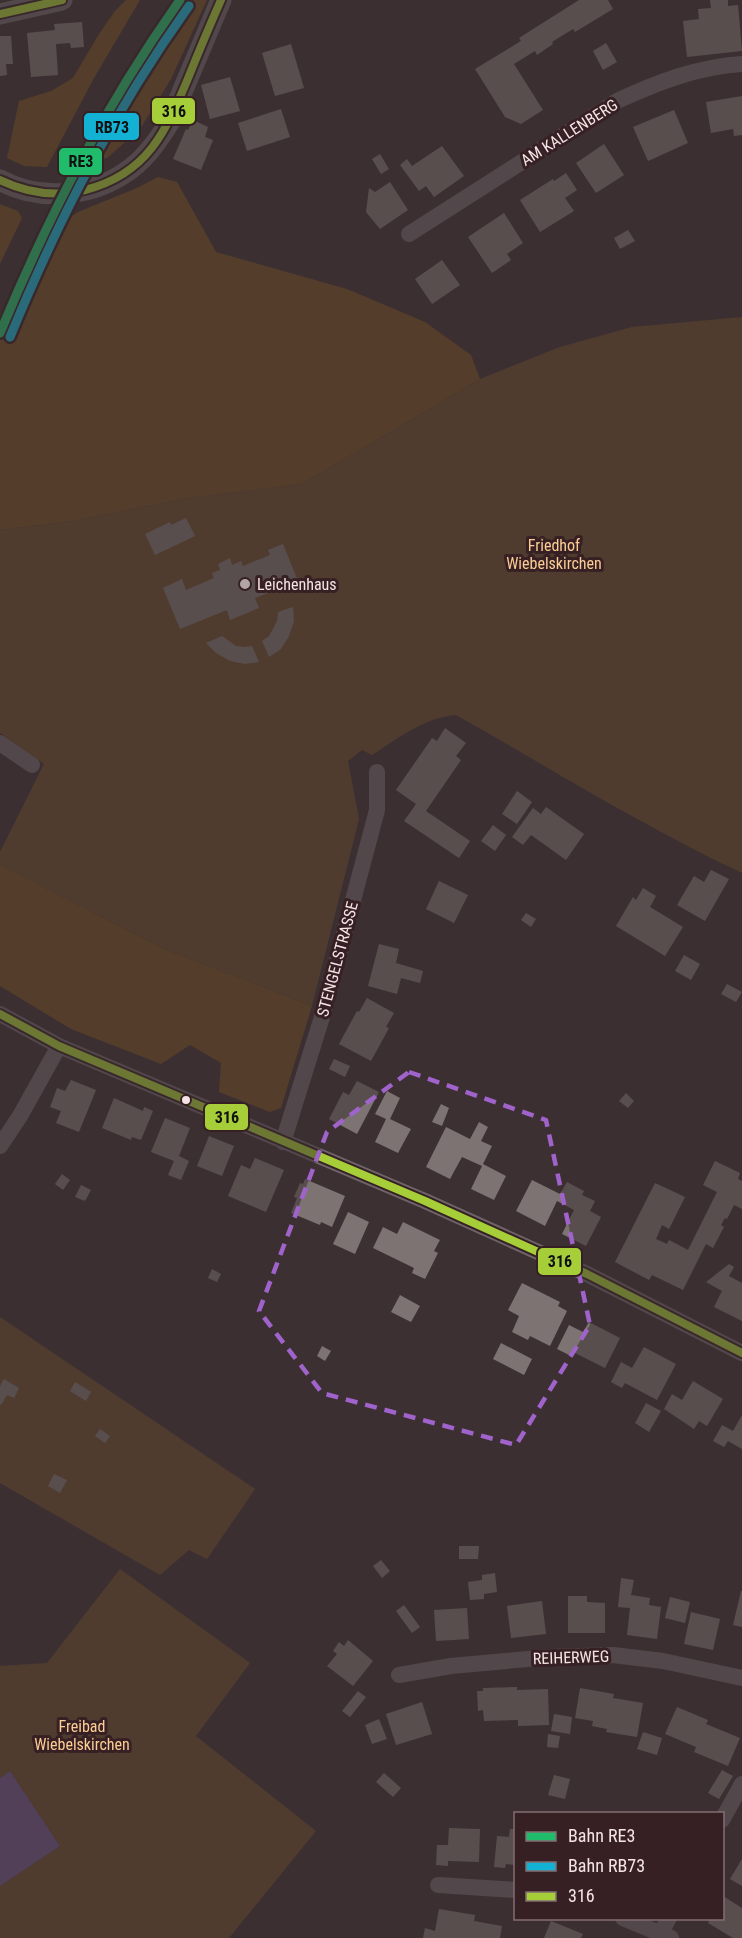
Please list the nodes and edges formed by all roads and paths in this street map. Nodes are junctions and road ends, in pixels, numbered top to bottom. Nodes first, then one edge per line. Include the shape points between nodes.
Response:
1 (62, 0) edge
2 (222, 0) edge
3 (0, 14) edge
4 (742, 64) edge
5 (9, 184) edge
6 (409, 234) dead end
7 (0, 743) edge
8 (32, 765) dead end
9 (377, 772) dead end
10 (0, 1014) edge
11 (59, 1046) junction
12 (283, 1142) junction
13 (0, 1146) edge
14 (742, 1353) edge
15 (399, 1675) dead end
16 (742, 1678) edge
17 (742, 1784) edge
18 (724, 1818) edge
19 (438, 1885) dead end
20 (514, 1890) edge
21 (627, 1920) edge
22 (668, 1920) edge
23 (663, 1936) edge

1 - 3 street
2 - 5 street via 169,123 139,162 107,183 68,194 35,193
4 - 6 street, AM KALLENBERG via 685,73 617,101
7 - 8 street
9 - 12 street, STENGELSTRASSE via 377,810 322,1017
10 - 11 street
11 - 12 street
11 - 13 street
12 - 14 street via 586,1274
15 - 16 street, REIHERWEG via 462,1665 613,1655
17 - 18 street
19 - 20 street
21 - 23 street
22 - 23 street

